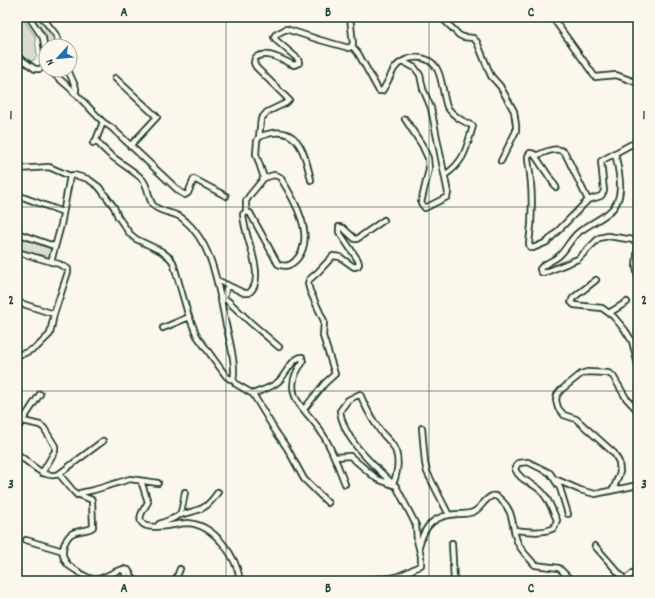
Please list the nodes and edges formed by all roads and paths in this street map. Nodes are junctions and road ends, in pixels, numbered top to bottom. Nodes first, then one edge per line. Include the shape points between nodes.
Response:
1 (29, 17) edge
2 (42, 17) edge
3 (350, 17) edge
4 (441, 17) edge
5 (552, 17) edge
6 (43, 38) edge
7 (57, 38) edge
8 (352, 46) junction
9 (17, 56) edge
10 (404, 62) junction
11 (38, 69) edge
12 (57, 78) edge
13 (72, 78) edge
14 (115, 78) dead end
15 (638, 83) edge
16 (74, 93) junction
17 (405, 119) dead end
18 (103, 122) junction
19 (259, 137) junction
20 (637, 142) edge
21 (130, 146) junction
22 (638, 152) edge
23 (615, 153) junction
24 (535, 156) junction
25 (501, 161) dead end
26 (18, 169) edge
27 (445, 175) junction
28 (70, 176) junction
29 (264, 178) junction
30 (17, 180) edge
31 (311, 180) dead end
32 (556, 187) dead end
33 (17, 195) edge
34 (226, 196) dead end
35 (588, 200) junction
36 (63, 212) junction
37 (246, 212) junction
38 (384, 220) dead end
39 (17, 233) edge
40 (54, 246) junction
41 (17, 252) edge
42 (51, 262) junction
43 (638, 277) edge
44 (217, 280) junction
45 (596, 280) dead end
46 (227, 285) junction
47 (222, 298) junction
48 (17, 302) edge
49 (627, 302) dead end
50 (609, 313) junction
51 (54, 314) junction
52 (189, 317) junction
53 (163, 328) dead end
54 (280, 347) dead end
55 (17, 355) edge
56 (638, 365) edge
57 (232, 379) junction
58 (40, 394) dead end
59 (253, 394) junction
60 (304, 410) junction
61 (638, 411) edge
62 (23, 421) junction
63 (422, 428) dead end
64 (17, 429) edge
65 (103, 441) dead end
66 (17, 454) edge
67 (335, 457) junction
68 (42, 473) junction
69 (59, 474) junction
70 (555, 479) junction
71 (141, 481) junction
72 (158, 483) dead end
73 (345, 484) dead end
74 (393, 484) junction
75 (638, 485) edge
76 (613, 490) junction
77 (186, 492) dead end
78 (218, 492) dead end
79 (77, 495) junction
80 (328, 503) dead end
81 (568, 514) dead end
82 (180, 515) junction
83 (449, 515) junction
84 (158, 526) junction
85 (514, 530) junction
86 (26, 540) dead end
87 (452, 543) dead end
88 (419, 546) junction
89 (595, 546) dead end
90 (63, 551) junction
91 (122, 568) junction
92 (180, 569) dead end
93 (638, 569) edge
94 (371, 578) junction
95 (624, 580) edge
96 (128, 581) edge
97 (135, 581) edge
98 (175, 581) edge
99 (240, 581) edge
100 (364, 581) edge
101 (377, 581) edge
102 (454, 581) edge
103 (572, 581) edge

1 - 6 street
2 - 7 street
3 - 8 street
4 - 25 street via 459,35 473,38 491,76 500,86 514,111 516,131
5 - 15 street via 595,77 616,75
8 - 10 street via 379,92 395,69
8 - 19 street via 344,47 290,29 275,35 277,41 299,61 294,65 277,57 265,55 255,58 256,67 289,100 264,115 261,119
9 - 11 street
10 - 27 street via 415,68 420,75 431,108
10 - 27 street via 413,58 428,60 438,70 446,103 451,112 473,126 461,160
12 - 16 street
13 - 16 street via 76,88
14 - 21 street via 157,117
16 - 18 street
17 - 27 street via 428,158 429,169 421,203 425,208 447,197
18 - 21 street
18 - 44 street via 94,141 141,177 148,187 154,207 180,217 192,228 208,253
19 - 29 street via 256,154
19 - 31 street via 280,133 294,138 304,151
20 - 22 street
20 - 23 street
21 - 34 street via 183,194 188,193 194,179
23 - 35 street via 602,161 604,191 601,196
23 - 43 street via 621,186 618,200 610,212 580,231 561,254 540,269 544,273 571,262 599,238 608,236 634,240 638,245
24 - 32 street
24 - 35 street via 557,149 565,153
24 - 35 street via 530,153 528,156 532,186 530,247 547,242
26 - 28 street via 49,167
26 - 30 street
28 - 36 street
28 - 52 street via 74,175 94,183 114,207 130,234 170,258
29 - 37 street via 246,201
29 - 37 street via 274,175 280,177 299,212 305,240 302,253 292,264 278,264 250,213
33 - 36 street
36 - 40 street
37 - 46 street via 244,218 256,282 250,292 246,293
38 - 60 street via 357,239 339,227 358,260 358,266 334,256 309,280 310,291 324,321 323,336 335,374
39 - 40 street
40 - 42 street
41 - 42 street
42 - 51 street via 68,269
44 - 46 street
44 - 47 street
45 - 50 street via 571,302 574,305 602,308
46 - 47 street
47 - 54 street
47 - 57 street via 234,368
48 - 51 street
49 - 50 street
50 - 56 street via 632,341
51 - 55 street via 50,334 44,341
52 - 53 street
52 - 57 street via 197,336 226,376
57 - 59 street
58 - 62 street
59 - 60 street via 278,382 297,358 302,357 303,362 293,382 295,396
59 - 80 street via 304,479
60 - 67 street via 318,427
61 - 76 street via 626,398 613,376 608,373 581,374 557,395 558,408 564,415 576,419 614,453 619,462 620,472
62 - 64 street
62 - 68 street via 44,428 55,446 55,451
63 - 83 street via 427,472
65 - 69 street
66 - 68 street
67 - 73 street
67 - 74 street via 350,456 377,479
68 - 69 street via 51,476
69 - 79 street
70 - 76 street via 596,494
70 - 81 street
70 - 85 street via 550,473 528,462 518,462 516,473 547,498 557,520 554,528 548,531
71 - 72 street
71 - 79 street via 130,479
71 - 84 street via 148,502 141,522 146,526
74 - 74 street via 398,474 397,456 393,445 368,412 360,394 348,400 340,411 341,420 358,449
74 - 88 street via 399,489 416,525
75 - 76 street
77 - 82 street
78 - 82 street via 209,505
79 - 90 street via 92,500 93,527 71,535
82 - 84 street
83 - 85 street via 474,512 486,500 496,496 510,511
83 - 88 street via 429,524
84 - 99 street via 188,523 207,529 223,543 238,570
85 - 103 street via 517,542 536,565 559,568
86 - 90 street
87 - 102 street
88 - 94 street via 421,564 416,568 393,578
89 - 95 street
90 - 91 street via 66,564 93,579 99,579
91 - 96 street
91 - 97 street via 128,570
92 - 98 street
93 - 95 street
94 - 100 street
94 - 101 street

